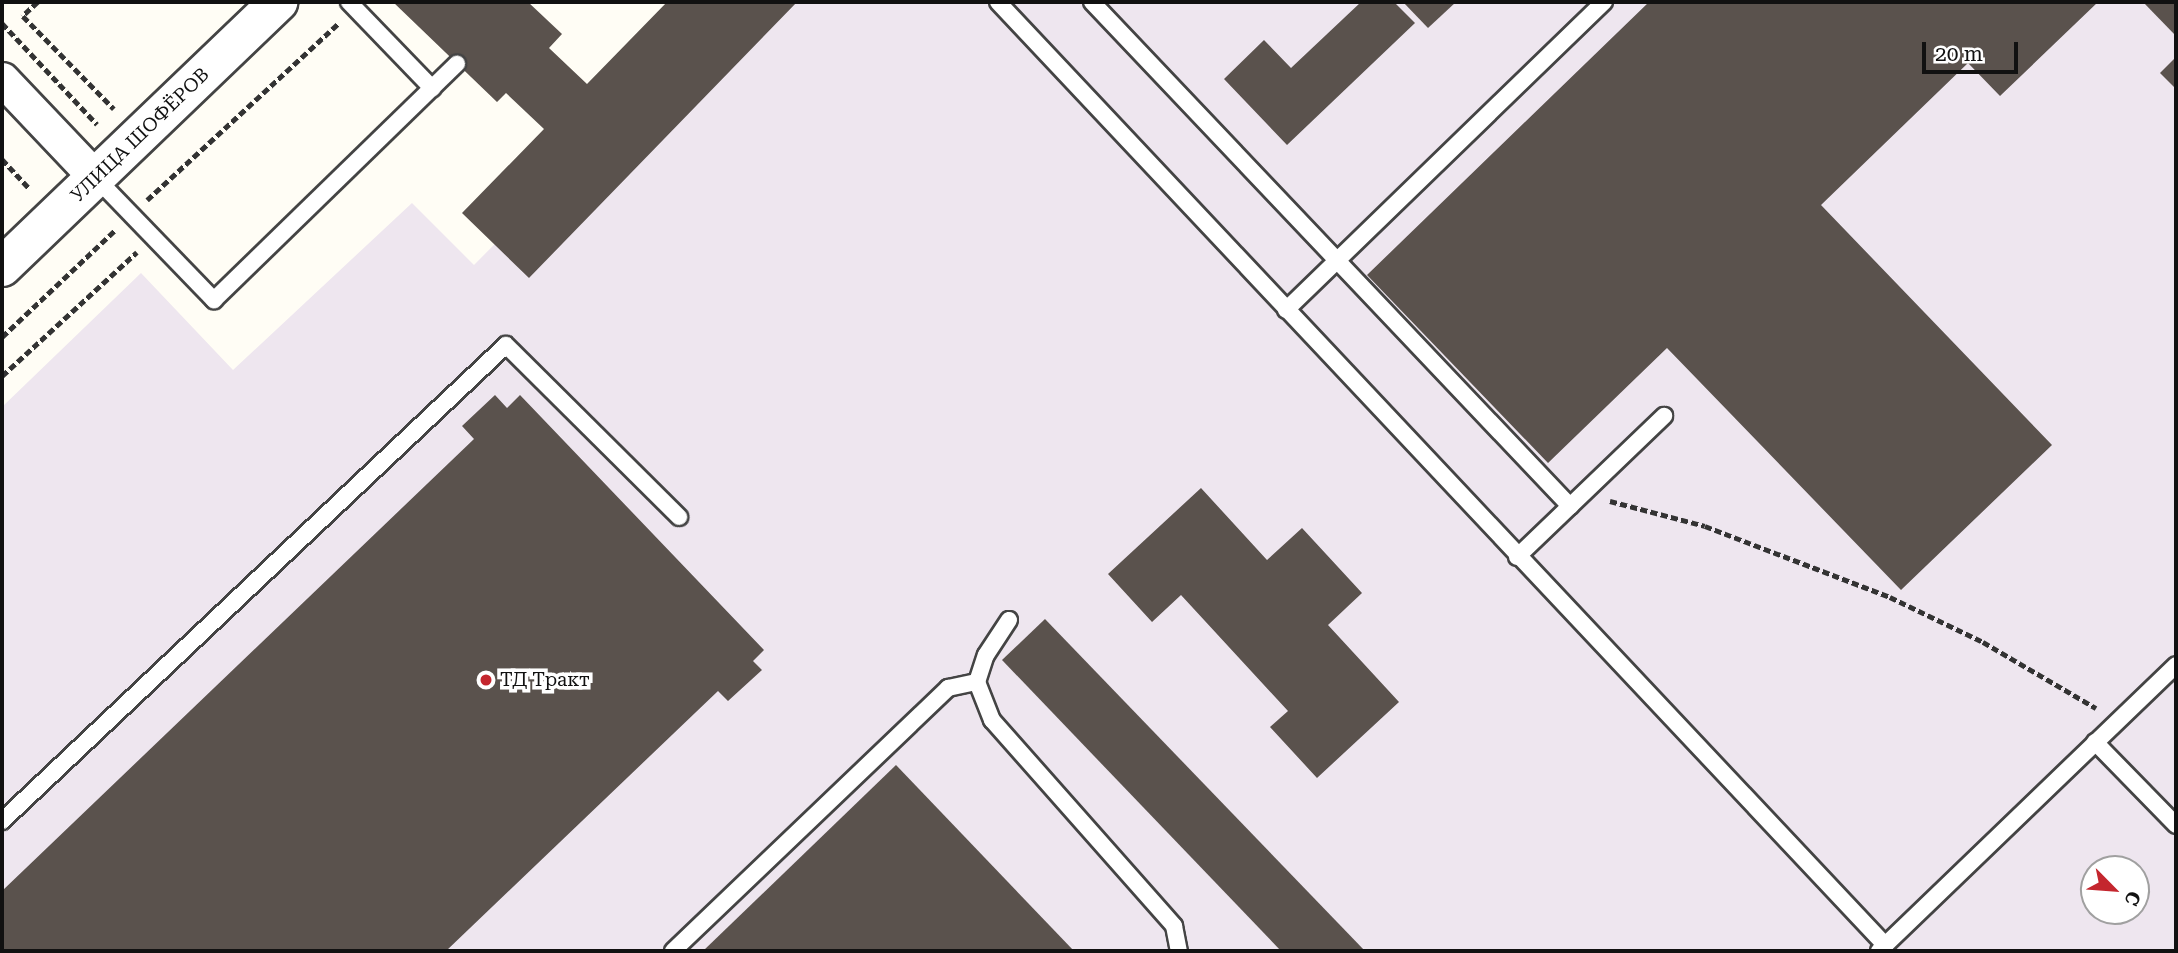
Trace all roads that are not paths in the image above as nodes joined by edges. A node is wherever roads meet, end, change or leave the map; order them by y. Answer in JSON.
{"nodes":[{"id":1,"x":278,"y":2,"type":"edge"},
{"id":2,"x":998,"y":2,"type":"edge"},
{"id":3,"x":1092,"y":2,"type":"edge"},
{"id":4,"x":1604,"y":2,"type":"edge"},
{"id":5,"x":352,"y":5,"type":"edge"},
{"id":6,"x":457,"y":64,"type":"dead end"},
{"id":7,"x":2,"y":79,"type":"edge"},
{"id":8,"x":432,"y":88,"type":"junction"},
{"id":9,"x":96,"y":178,"type":"junction"},
{"id":10,"x":1336,"y":262,"type":"junction"},
{"id":11,"x":2,"y":267,"type":"edge"},
{"id":12,"x":1286,"y":310,"type":"junction"},
{"id":13,"x":1664,"y":416,"type":"dead end"},
{"id":14,"x":1570,"y":506,"type":"junction"},
{"id":15,"x":678,"y":517,"type":"dead end"},
{"id":16,"x":1517,"y":557,"type":"junction"},
{"id":17,"x":1009,"y":620,"type":"dead end"},
{"id":18,"x":2176,"y":665,"type":"edge"},
{"id":19,"x":977,"y":682,"type":"junction"},
{"id":20,"x":2095,"y":742,"type":"junction"},
{"id":21,"x":2,"y":821,"type":"edge"},
{"id":22,"x":2176,"y":825,"type":"edge"},
{"id":23,"x":1882,"y":948,"type":"edge"},
{"id":24,"x":673,"y":951,"type":"edge"},
{"id":25,"x":1179,"y":951,"type":"edge"}],
"edges":[{"from":1,"to":9,"type":"street","name":"УЛИЦА ШОФЁРОВ"},
{"from":2,"to":12,"type":"lane"},
{"from":3,"to":10,"type":"lane"},
{"from":4,"to":10,"type":"lane"},
{"from":5,"to":8,"type":"lane"},
{"from":6,"to":8,"type":"lane"},
{"from":7,"to":9,"type":"street"},
{"from":8,"to":9,"type":"lane"},
{"from":9,"to":11,"type":"street","name":"УЛИЦА ШОФЁРОВ"},
{"from":10,"to":12,"type":"lane"},
{"from":10,"to":14,"type":"lane"},
{"from":12,"to":16,"type":"lane"},
{"from":13,"to":14,"type":"lane"},
{"from":14,"to":16,"type":"lane"},
{"from":15,"to":21,"type":"lane"},
{"from":16,"to":23,"type":"lane"},
{"from":17,"to":19,"type":"lane"},
{"from":18,"to":20,"type":"lane"},
{"from":19,"to":24,"type":"lane"},
{"from":19,"to":25,"type":"lane"},
{"from":20,"to":22,"type":"lane"},
{"from":20,"to":23,"type":"lane"}]}
